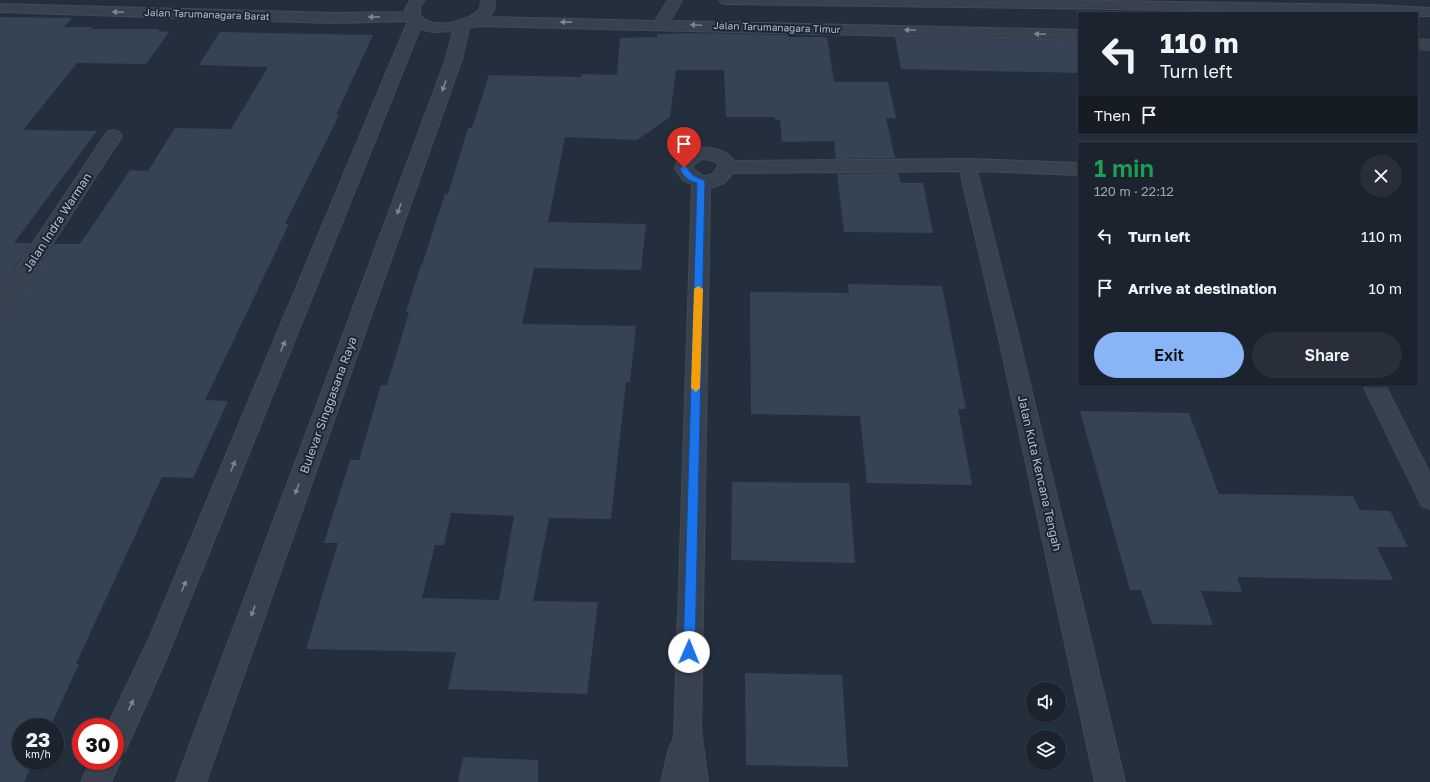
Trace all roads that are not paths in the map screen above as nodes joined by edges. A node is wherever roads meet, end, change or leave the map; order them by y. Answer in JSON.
{"nodes":[{"id":1,"x":488,"y":0,"type":"edge"},
{"id":2,"x":675,"y":0,"type":"edge"},
{"id":3,"x":726,"y":0,"type":"edge"},
{"id":4,"x":0,"y":8,"type":"edge"},
{"id":5,"x":1194,"y":10,"type":"edge"},
{"id":6,"x":416,"y":12,"type":"edge"},
{"id":7,"x":1430,"y":12,"type":"edge"},
{"id":8,"x":469,"y":23,"type":"junction"},
{"id":9,"x":661,"y":24,"type":"junction"},
{"id":10,"x":1078,"y":35,"type":"edge"},
{"id":11,"x":1418,"y":44,"type":"edge"},
{"id":12,"x":1430,"y":44,"type":"edge"},
{"id":13,"x":113,"y":136,"type":"dead end"},
{"id":14,"x":967,"y":166,"type":"junction"},
{"id":15,"x":728,"y":167,"type":"junction"},
{"id":16,"x":1078,"y":169,"type":"edge"},
{"id":17,"x":701,"y":182,"type":"junction"},
{"id":18,"x":0,"y":308,"type":"edge"},
{"id":19,"x":1374,"y":386,"type":"edge"},
{"id":20,"x":1430,"y":498,"type":"edge"},
{"id":21,"x":124,"y":722,"type":"edge"},
{"id":22,"x":687,"y":730,"type":"junction"},
{"id":23,"x":102,"y":770,"type":"edge"},
{"id":24,"x":96,"y":782,"type":"edge"},
{"id":25,"x":191,"y":782,"type":"edge"},
{"id":26,"x":676,"y":782,"type":"edge"},
{"id":27,"x":693,"y":782,"type":"edge"},
{"id":28,"x":1110,"y":782,"type":"edge"}],
"edges":[{"from":1,"to":8,"type":"street"},
{"from":2,"to":9,"type":"street"},
{"from":3,"to":5,"type":"street"},
{"from":6,"to":4,"type":"street","name":"Jalan Tarumanagara Barat","one_way":true},
{"from":5,"to":7,"type":"street"},
{"from":6,"to":8,"type":"street","name":"Jalan Tarumanagara Timur"},
{"from":21,"to":6,"type":"street","one_way":true},
{"from":9,"to":8,"type":"street","name":"Jalan Tarumanagara Timur","one_way":true},
{"from":8,"to":25,"type":"street","name":"Bulevar Singgasana Raya","one_way":true},
{"from":10,"to":9,"type":"street","name":"Jalan Tarumanagara Timur","one_way":true},
{"from":11,"to":12,"type":"street"},
{"from":13,"to":18,"type":"street","name":"Jalan Indra Warman"},
{"from":14,"to":15,"type":"street"},
{"from":14,"to":16,"type":"street"},
{"from":14,"to":28,"type":"street","name":"Jalan Kuta Kencana Tengah"},
{"from":15,"to":17,"type":"street"},
{"from":15,"to":17,"type":"street"},
{"from":17,"to":22,"type":"street"},
{"from":19,"to":20,"type":"street"},
{"from":22,"to":26,"type":"street"},
{"from":22,"to":27,"type":"street"},
{"from":23,"to":24,"type":"street"}]}
